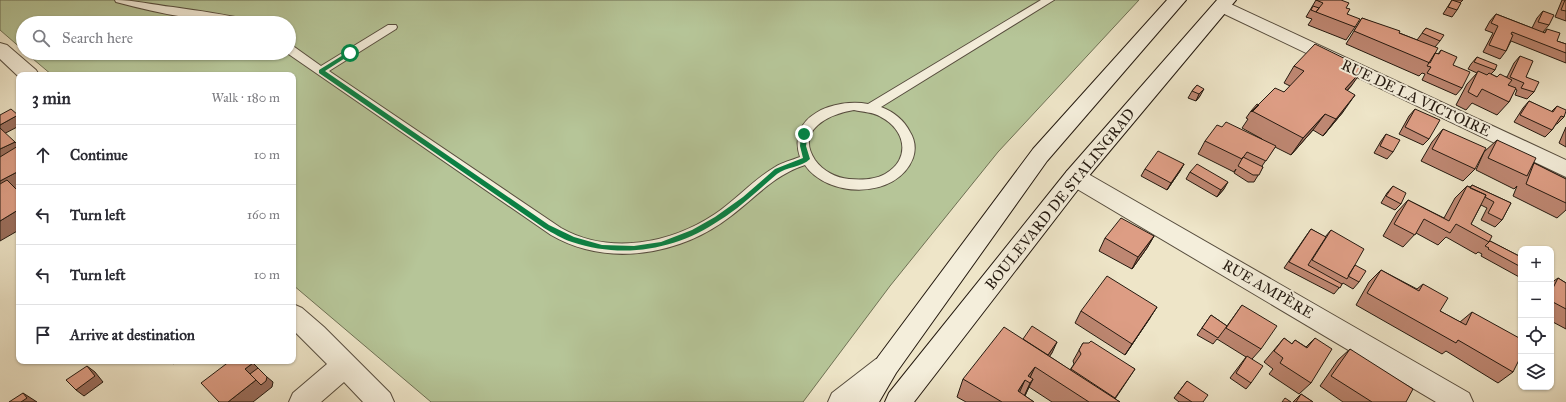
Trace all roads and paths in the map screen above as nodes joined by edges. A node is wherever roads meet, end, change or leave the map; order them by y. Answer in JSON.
{"nodes":[{"id":1,"x":120,"y":0,"type":"edge"},
{"id":2,"x":1049,"y":0,"type":"edge"},
{"id":3,"x":1177,"y":0,"type":"edge"},
{"id":4,"x":1224,"y":3,"type":"edge"},
{"id":5,"x":208,"y":16,"type":"edge"},
{"id":6,"x":392,"y":27,"type":"dead end"},
{"id":7,"x":0,"y":49,"type":"edge"},
{"id":8,"x":296,"y":54,"type":"edge"},
{"id":9,"x":321,"y":71,"type":"junction"},
{"id":10,"x":26,"y":72,"type":"edge"},
{"id":11,"x":871,"y":108,"type":"junction"},
{"id":12,"x":807,"y":159,"type":"junction"},
{"id":13,"x":1566,"y":169,"type":"edge"},
{"id":14,"x":1076,"y":177,"type":"junction"},
{"id":15,"x":296,"y":318,"type":"edge"},
{"id":16,"x":887,"y":365,"type":"junction"},
{"id":17,"x":345,"y":366,"type":"junction"},
{"id":18,"x":1456,"y":401,"type":"edge"},
{"id":19,"x":302,"y":402,"type":"edge"},
{"id":20,"x":381,"y":402,"type":"edge"},
{"id":21,"x":842,"y":402,"type":"edge"},
{"id":22,"x":865,"y":402,"type":"edge"},
{"id":23,"x":898,"y":402,"type":"edge"}],
"edges":[{"from":1,"to":5,"type":"lane"},
{"from":2,"to":11,"type":"lane"},
{"from":3,"to":16,"type":"main road"},
{"from":4,"to":13,"type":"main road","name":"RUE DE LA VICTOIRE"},
{"from":4,"to":14,"type":"main road","name":"BOULEVARD DE STALINGRAD"},
{"from":6,"to":9,"type":"lane"},
{"from":7,"to":10,"type":"main road"},
{"from":8,"to":9,"type":"lane"},
{"from":9,"to":12,"type":"lane"},
{"from":11,"to":12,"type":"lane"},
{"from":11,"to":12,"type":"lane"},
{"from":14,"to":18,"type":"main road","name":"RUE AMPÈRE"},
{"from":14,"to":23,"type":"main road","name":"BOULEVARD DE STALINGRAD"},
{"from":15,"to":17,"type":"main road"},
{"from":16,"to":21,"type":"main road"},
{"from":16,"to":22,"type":"main road"},
{"from":17,"to":19,"type":"main road"},
{"from":17,"to":20,"type":"main road"}]}
